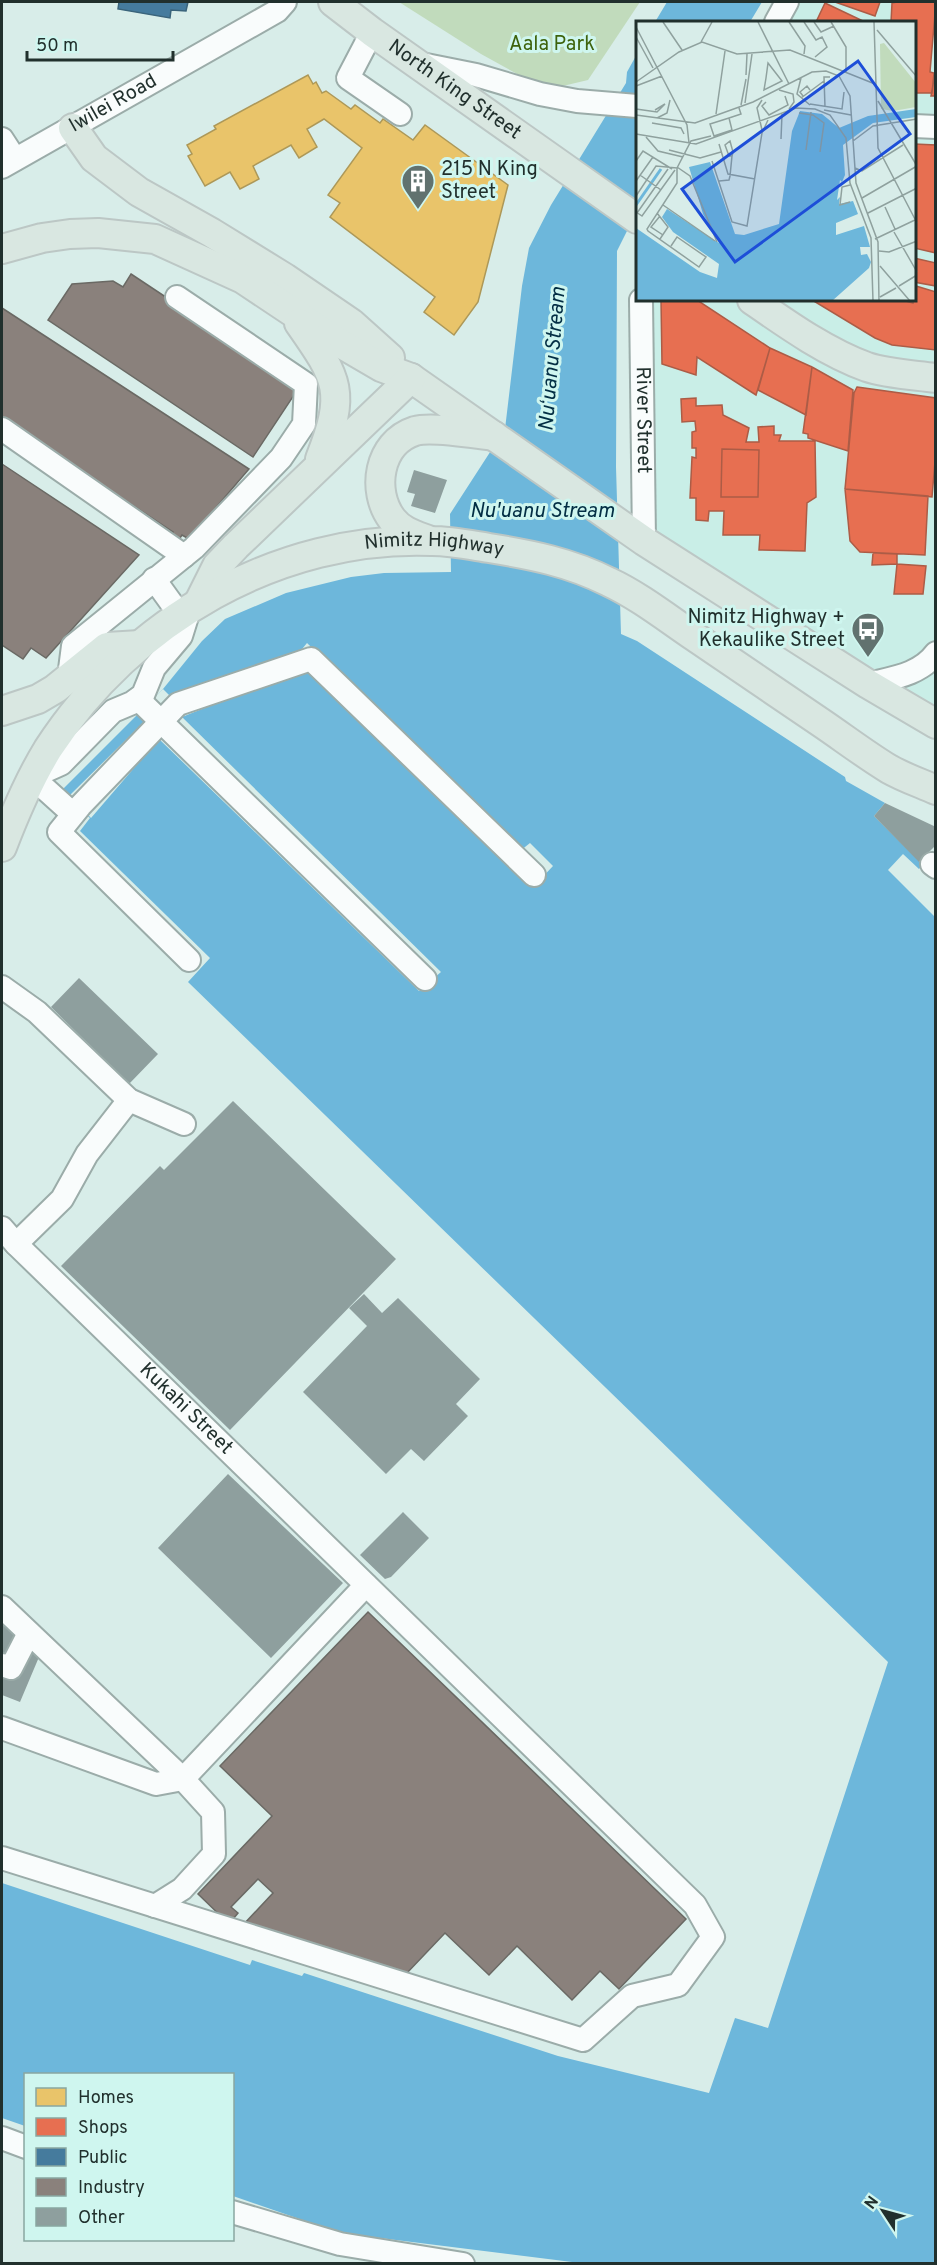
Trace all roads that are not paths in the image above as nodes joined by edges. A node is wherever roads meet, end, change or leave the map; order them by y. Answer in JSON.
{"nodes":[{"id":1,"x":285,"y":2,"type":"edge"},
{"id":2,"x":333,"y":2,"type":"edge"},
{"id":3,"x":787,"y":2,"type":"edge"},
{"id":4,"x":777,"y":21,"type":"edge"},
{"id":5,"x":372,"y":32,"type":"junction"},
{"id":6,"x":417,"y":63,"type":"junction"},
{"id":7,"x":636,"y":106,"type":"edge"},
{"id":8,"x":400,"y":114,"type":"dead end"},
{"id":9,"x":916,"y":126,"type":"edge"},
{"id":10,"x":936,"y":127,"type":"edge"},
{"id":11,"x":73,"y":128,"type":"junction"},
{"id":12,"x":2,"y":139,"type":"edge"},
{"id":13,"x":8,"y":163,"type":"edge"},
{"id":14,"x":635,"y":218,"type":"edge"},
{"id":15,"x":2,"y":249,"type":"edge"},
{"id":16,"x":177,"y":297,"type":"dead end"},
{"id":17,"x":641,"y":302,"type":"edge"},
{"id":18,"x":755,"y":302,"type":"edge"},
{"id":19,"x":289,"y":309,"type":"junction"},
{"id":20,"x":411,"y":378,"type":"junction"},
{"id":21,"x":936,"y":378,"type":"edge"},
{"id":22,"x":2,"y":429,"type":"edge"},
{"id":23,"x":496,"y":436,"type":"junction"},
{"id":24,"x":281,"y":459,"type":"junction"},
{"id":25,"x":310,"y":474,"type":"junction"},
{"id":26,"x":216,"y":525,"type":"junction"},
{"id":27,"x":638,"y":537,"type":"junction"},
{"id":28,"x":439,"y":541,"type":"junction"},
{"id":29,"x":236,"y":546,"type":"junction"},
{"id":30,"x":184,"y":556,"type":"junction"},
{"id":31,"x":154,"y":579,"type":"junction"},
{"id":32,"x":190,"y":608,"type":"junction"},
{"id":33,"x":140,"y":645,"type":"junction"},
{"id":34,"x":936,"y":653,"type":"edge"},
{"id":35,"x":69,"y":678,"type":"junction"},
{"id":36,"x":868,"y":684,"type":"junction"},
{"id":37,"x":138,"y":699,"type":"junction"},
{"id":38,"x":2,"y":711,"type":"edge"},
{"id":39,"x":160,"y":720,"type":"junction"},
{"id":40,"x":936,"y":724,"type":"edge"},
{"id":41,"x":32,"y":777,"type":"junction"},
{"id":42,"x":936,"y":790,"type":"edge"},
{"id":43,"x":73,"y":814,"type":"junction"},
{"id":44,"x":2,"y":847,"type":"edge"},
{"id":45,"x":534,"y":875,"type":"dead end"},
{"id":46,"x":189,"y":960,"type":"dead end"},
{"id":47,"x":425,"y":979,"type":"dead end"},
{"id":48,"x":2,"y":987,"type":"edge"},
{"id":49,"x":2,"y":1011,"type":"edge"},
{"id":50,"x":37,"y":1012,"type":"junction"},
{"id":51,"x":129,"y":1100,"type":"junction"},
{"id":52,"x":184,"y":1124,"type":"dead end"},
{"id":53,"x":6,"y":1235,"type":"edge"},
{"id":54,"x":366,"y":1585,"type":"junction"},
{"id":55,"x":2,"y":1607,"type":"edge"},
{"id":56,"x":29,"y":1633,"type":"junction"},
{"id":57,"x":2,"y":1665,"type":"edge"},
{"id":58,"x":2,"y":1728,"type":"edge"},
{"id":59,"x":183,"y":1779,"type":"junction"},
{"id":60,"x":2,"y":1858,"type":"edge"},
{"id":61,"x":155,"y":1906,"type":"junction"},
{"id":62,"x":2,"y":2138,"type":"edge"},
{"id":63,"x":24,"y":2146,"type":"edge"},
{"id":64,"x":234,"y":2213,"type":"edge"},
{"id":65,"x":463,"y":2264,"type":"edge"}],
"edges":[{"from":1,"to":11,"type":"street","name":"Iwilei Road"},
{"from":2,"to":5,"type":"main road","name":"North King Street"},
{"from":3,"to":4,"type":"street"},
{"from":5,"to":6,"type":"main road","name":"North King Street"},
{"from":5,"to":8,"type":"street"},
{"from":6,"to":7,"type":"street"},
{"from":6,"to":14,"type":"main road","name":"North King Street"},
{"from":9,"to":10,"type":"street"},
{"from":11,"to":13,"type":"street","name":"Iwilei Road"},
{"from":11,"to":20,"type":"main road"},
{"from":12,"to":13,"type":"street"},
{"from":15,"to":19,"type":"main road"},
{"from":16,"to":24,"type":"street"},
{"from":17,"to":27,"type":"street","name":"River Street"},
{"from":18,"to":21,"type":"main road"},
{"from":19,"to":20,"type":"main road"},
{"from":19,"to":25,"type":"main road"},
{"from":20,"to":23,"type":"main road"},
{"from":20,"to":25,"type":"main road"},
{"from":22,"to":30,"type":"street"},
{"from":23,"to":27,"type":"main road"},
{"from":23,"to":28,"type":"main road"},
{"from":24,"to":25,"type":"street"},
{"from":24,"to":26,"type":"street"},
{"from":25,"to":29,"type":"main road"},
{"from":26,"to":29,"type":"street"},
{"from":26,"to":30,"type":"street"},
{"from":27,"to":36,"type":"main road"},
{"from":28,"to":32,"type":"main road","name":"Nimitz Highway"},
{"from":28,"to":42,"type":"main road","name":"Nimitz Highway"},
{"from":29,"to":32,"type":"main road"},
{"from":30,"to":31,"type":"street"},
{"from":31,"to":32,"type":"street"},
{"from":31,"to":35,"type":"street"},
{"from":32,"to":33,"type":"main road","name":"Nimitz Highway"},
{"from":32,"to":37,"type":"street"},
{"from":33,"to":35,"type":"main road"},
{"from":33,"to":41,"type":"main road","name":"Nimitz Highway"},
{"from":34,"to":36,"type":"street"},
{"from":35,"to":38,"type":"main road"},
{"from":36,"to":40,"type":"main road"},
{"from":37,"to":39,"type":"street"},
{"from":37,"to":41,"type":"street"},
{"from":39,"to":43,"type":"street"},
{"from":39,"to":45,"type":"street"},
{"from":39,"to":47,"type":"street"},
{"from":41,"to":43,"type":"street"},
{"from":41,"to":44,"type":"main road","name":"Nimitz Highway"},
{"from":43,"to":46,"type":"street"},
{"from":48,"to":50,"type":"street"},
{"from":49,"to":50,"type":"street"},
{"from":50,"to":51,"type":"street"},
{"from":51,"to":52,"type":"street"},
{"from":51,"to":53,"type":"street"},
{"from":53,"to":54,"type":"street","name":"Kukahi Street"},
{"from":54,"to":59,"type":"street"},
{"from":54,"to":61,"type":"street","name":"Kukahi Street"},
{"from":55,"to":56,"type":"street"},
{"from":56,"to":57,"type":"street"},
{"from":56,"to":59,"type":"street"},
{"from":58,"to":59,"type":"street"},
{"from":59,"to":61,"type":"street"},
{"from":60,"to":61,"type":"street"},
{"from":62,"to":63,"type":"street"},
{"from":64,"to":65,"type":"street"}]}
